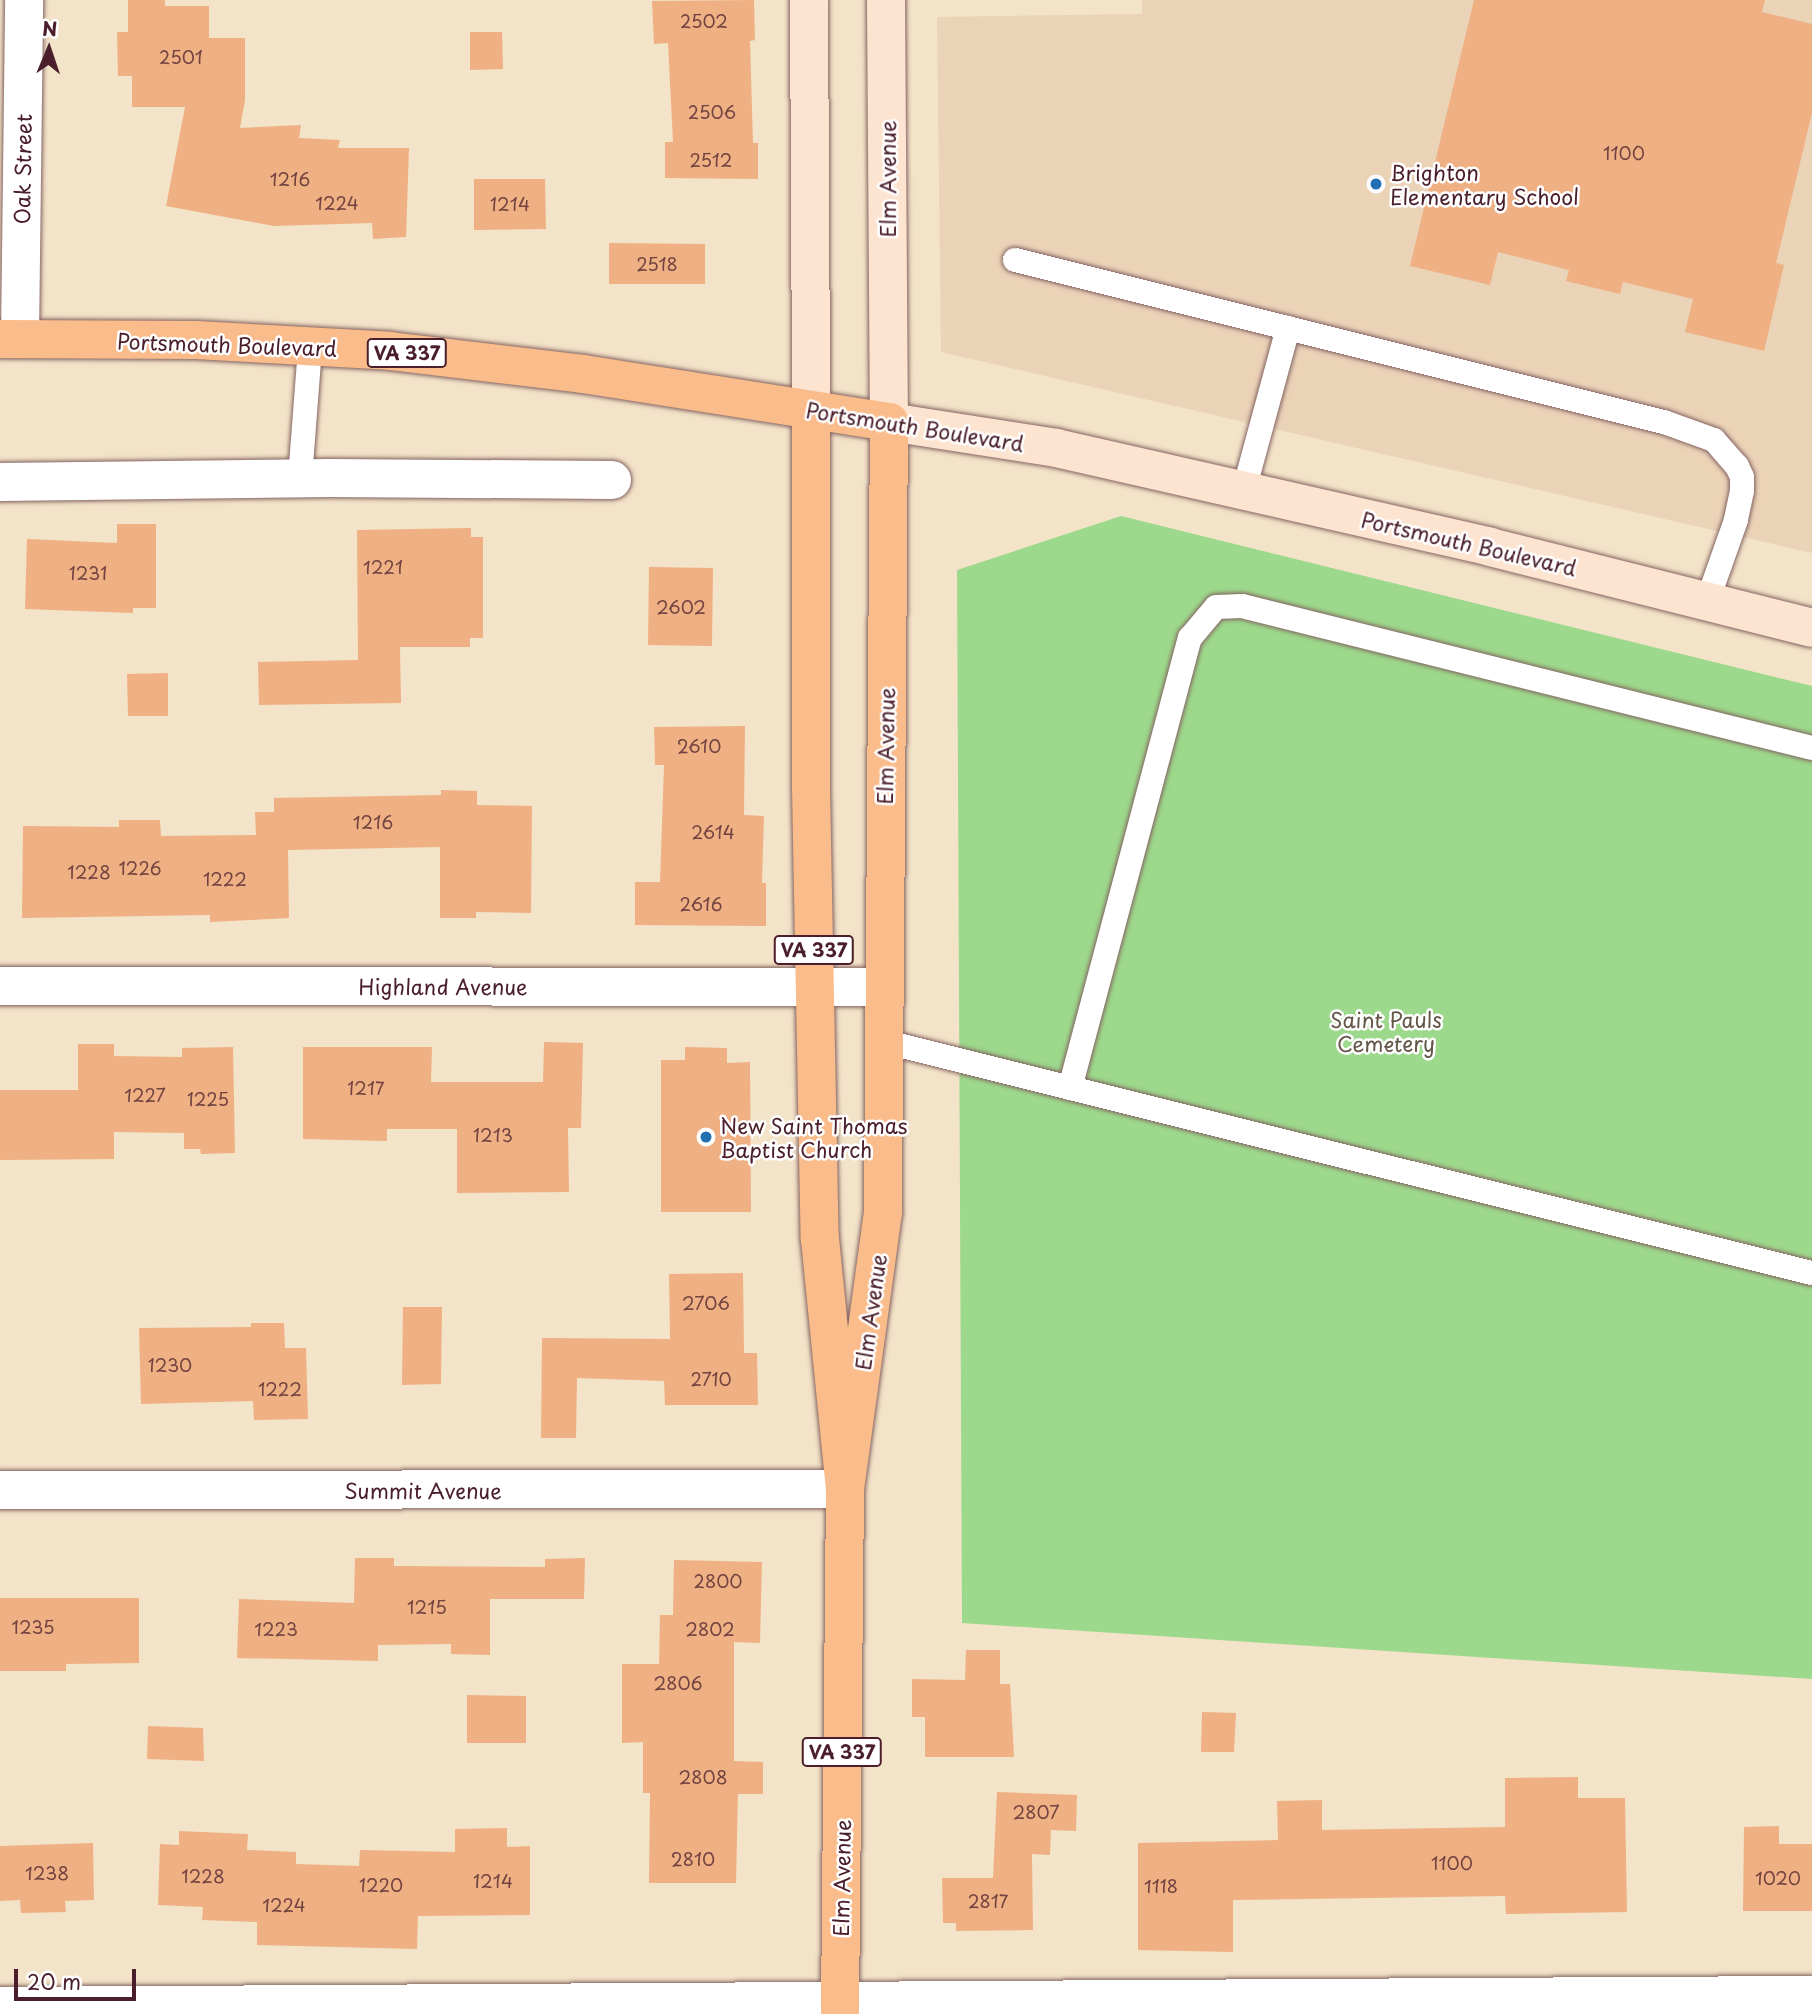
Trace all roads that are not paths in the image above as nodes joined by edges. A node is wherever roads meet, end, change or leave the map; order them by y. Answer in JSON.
{"nodes":[{"id":1,"x":23,"y":0,"type":"edge"},
{"id":2,"x":809,"y":0,"type":"edge"},
{"id":3,"x":886,"y":0,"type":"edge"},
{"id":4,"x":1015,"y":260,"type":"dead end"},
{"id":5,"x":1288,"y":328,"type":"junction"},
{"id":6,"x":10,"y":339,"type":"edge"},
{"id":7,"x":310,"y":347,"type":"junction"},
{"id":8,"x":811,"y":410,"type":"junction"},
{"id":9,"x":889,"y":422,"type":"junction"},
{"id":10,"x":300,"y":478,"type":"junction"},
{"id":11,"x":611,"y":480,"type":"dead end"},
{"id":12,"x":0,"y":482,"type":"edge"},
{"id":13,"x":1244,"y":490,"type":"junction"},
{"id":14,"x":1707,"y":601,"type":"junction"},
{"id":15,"x":1812,"y":628,"type":"edge"},
{"id":16,"x":1812,"y":748,"type":"edge"},
{"id":17,"x":0,"y":986,"type":"edge"},
{"id":18,"x":815,"y":987,"type":"junction"},
{"id":19,"x":885,"y":987,"type":"junction"},
{"id":20,"x":886,"y":1042,"type":"junction"},
{"id":21,"x":1070,"y":1088,"type":"junction"},
{"id":22,"x":1812,"y":1273,"type":"edge"},
{"id":23,"x":845,"y":1489,"type":"junction"},
{"id":24,"x":0,"y":1490,"type":"edge"},
{"id":25,"x":1812,"y":1995,"type":"edge"},
{"id":26,"x":1688,"y":2005,"type":"edge"},
{"id":27,"x":0,"y":2006,"type":"edge"},
{"id":28,"x":839,"y":2008,"type":"edge"}],
"edges":[{"from":1,"to":6,"type":"street","name":"Oak Street"},
{"from":2,"to":8,"type":"main road","name":"Elm Avenue"},
{"from":3,"to":9,"type":"main road","name":"Elm Avenue"},
{"from":4,"to":5,"type":"lane"},
{"from":5,"to":13,"type":"lane"},
{"from":5,"to":14,"type":"lane"},
{"from":6,"to":7,"type":"main road","name":"Portsmouth Boulevard","number":"VA 337"},
{"from":7,"to":8,"type":"main road","name":"Portsmouth Boulevard","number":"VA 337"},
{"from":7,"to":10,"type":"lane"},
{"from":8,"to":9,"type":"main road","name":"Portsmouth Boulevard","number":"VA 337"},
{"from":8,"to":18,"type":"main road","name":"Elm Avenue","number":"VA 337"},
{"from":9,"to":13,"type":"main road","name":"Portsmouth Boulevard"},
{"from":9,"to":19,"type":"main road","name":"Elm Avenue","number":"VA 337"},
{"from":10,"to":11,"type":"street"},
{"from":10,"to":12,"type":"street"},
{"from":13,"to":14,"type":"main road","name":"Portsmouth Boulevard"},
{"from":14,"to":15,"type":"main road","name":"Portsmouth Boulevard"},
{"from":16,"to":21,"type":"lane"},
{"from":17,"to":18,"type":"street","name":"Highland Avenue"},
{"from":18,"to":19,"type":"street","name":"Highland Avenue"},
{"from":18,"to":23,"type":"main road","name":"Elm Avenue","number":"VA 337"},
{"from":19,"to":20,"type":"main road","name":"Elm Avenue","number":"VA 337"},
{"from":20,"to":21,"type":"lane"},
{"from":20,"to":23,"type":"main road","name":"Elm Avenue","number":"VA 337"},
{"from":21,"to":22,"type":"lane"},
{"from":23,"to":24,"type":"street","name":"Summit Avenue"},
{"from":23,"to":28,"type":"main road","name":"Elm Avenue","number":"VA 337"},
{"from":25,"to":26,"type":"street"},
{"from":26,"to":28,"type":"street"},
{"from":27,"to":28,"type":"street"}]}
